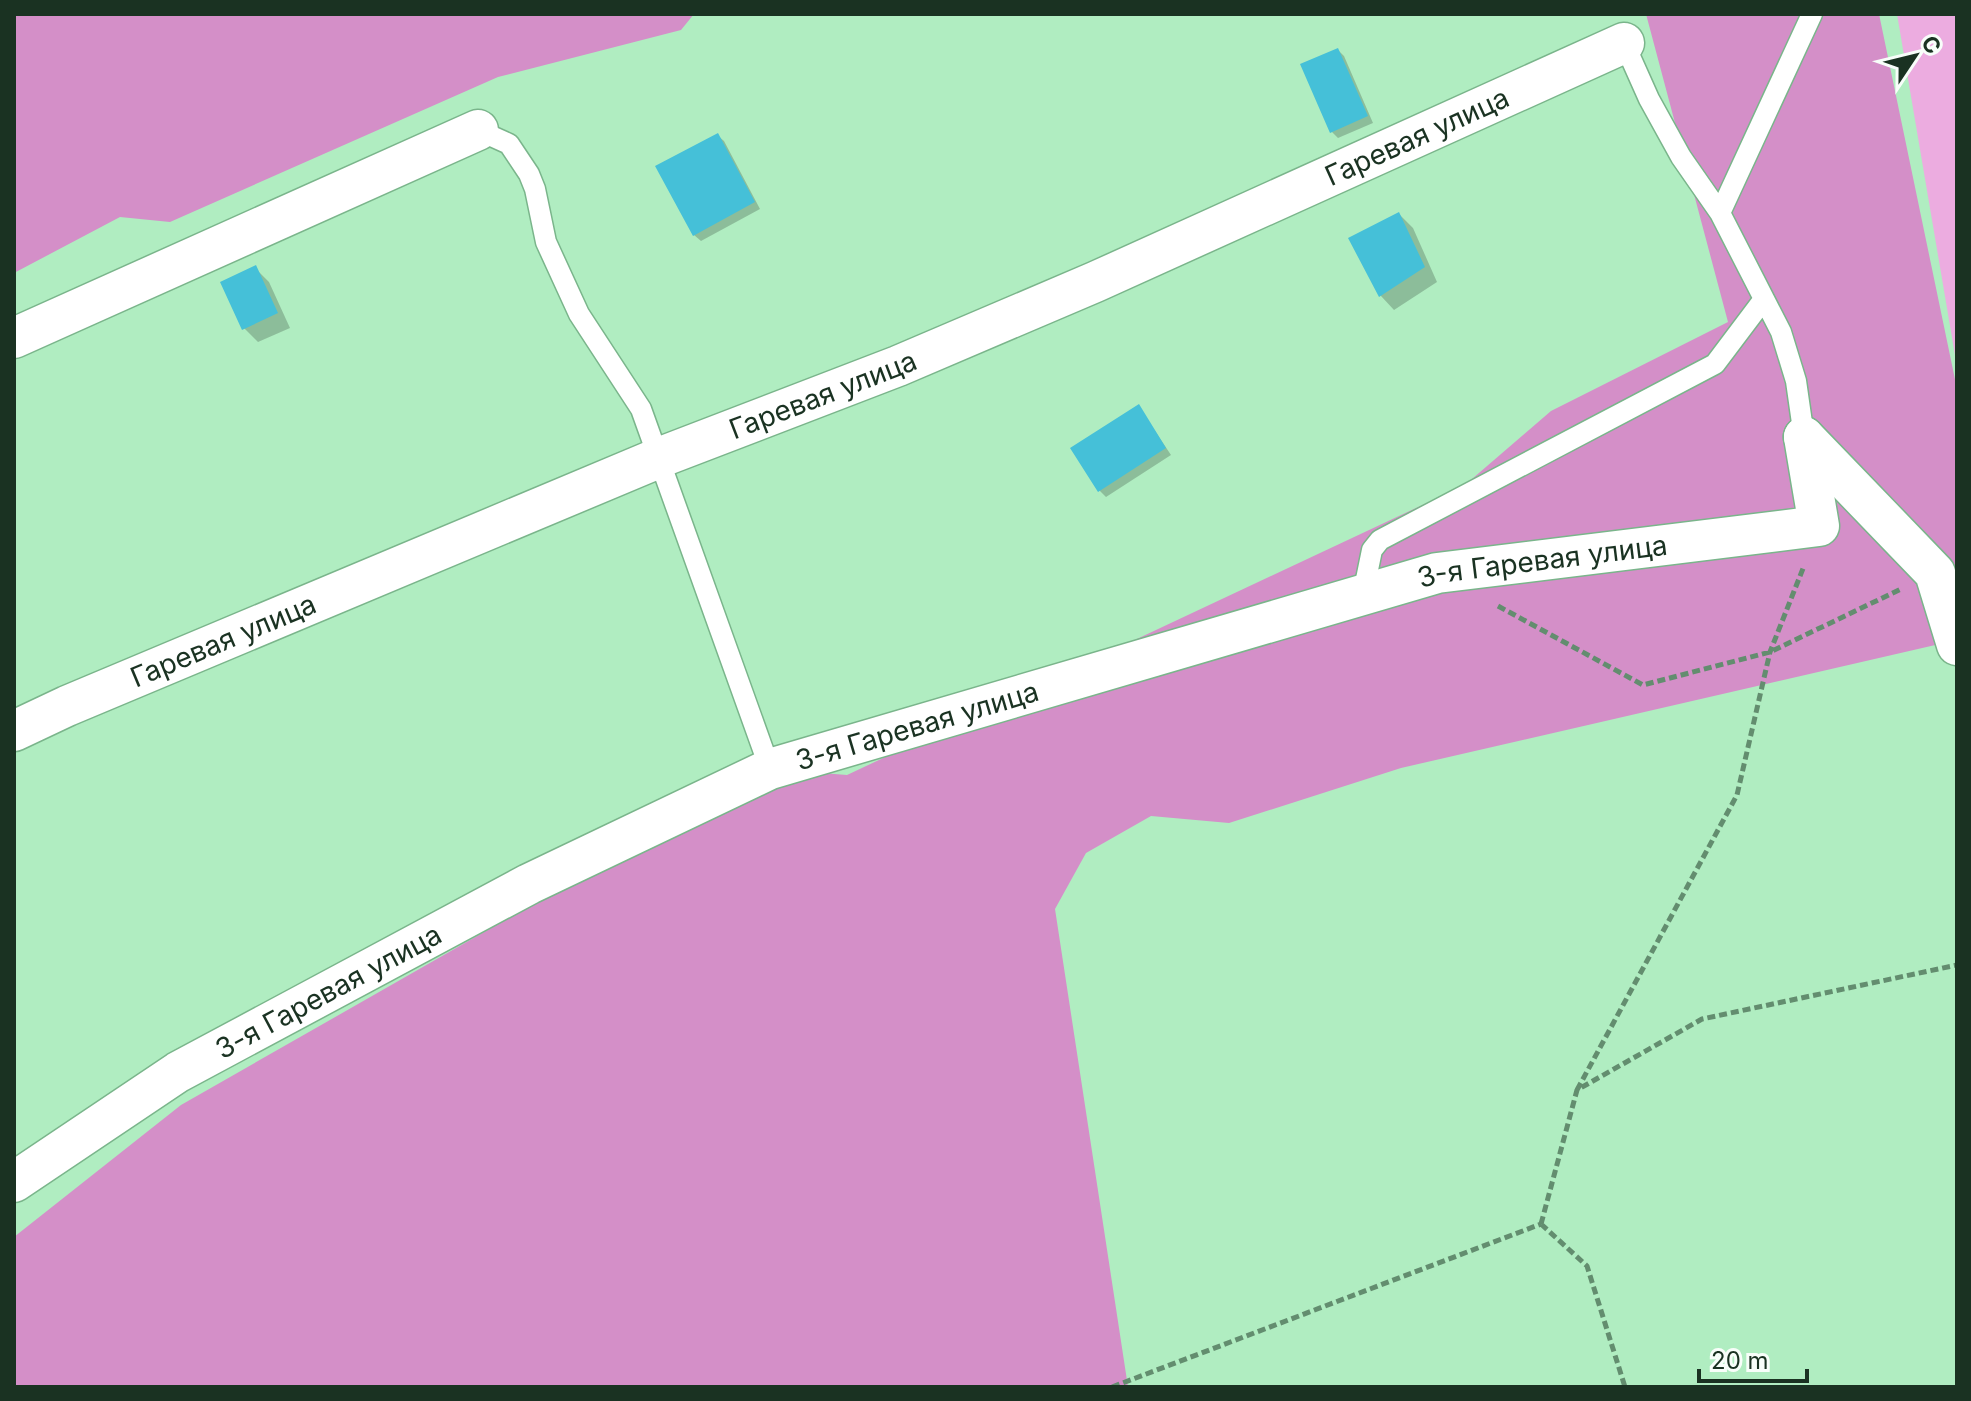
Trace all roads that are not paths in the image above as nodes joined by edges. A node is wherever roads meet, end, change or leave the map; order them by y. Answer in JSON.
{"nodes":[{"id":1,"x":1812,"y":14,"type":"edge"},
{"id":2,"x":1624,"y":43,"type":"joint"},
{"id":3,"x":478,"y":130,"type":"joint"},
{"id":4,"x":1720,"y":213,"type":"junction"},
{"id":5,"x":1764,"y":299,"type":"junction"},
{"id":6,"x":14,"y":338,"type":"edge"},
{"id":7,"x":1804,"y":437,"type":"junction"},
{"id":8,"x":661,"y":457,"type":"junction"},
{"id":9,"x":1363,"y":594,"type":"junction"},
{"id":10,"x":1957,"y":645,"type":"edge"},
{"id":11,"x":14,"y":731,"type":"edge"},
{"id":12,"x":770,"y":769,"type":"junction"},
{"id":13,"x":14,"y":1182,"type":"edge"}],
"edges":[{"from":1,"to":4,"type":"lane"},
{"from":2,"to":4,"type":"lane"},
{"from":2,"to":8,"type":"street","name":"Гаревая улица"},
{"from":3,"to":6,"type":"street"},
{"from":3,"to":8,"type":"lane"},
{"from":4,"to":5,"type":"lane"},
{"from":5,"to":7,"type":"lane"},
{"from":5,"to":9,"type":"lane"},
{"from":7,"to":9,"type":"street","name":"3-я Гаревая улица"},
{"from":7,"to":10,"type":"street"},
{"from":8,"to":11,"type":"street","name":"Гаревая улица"},
{"from":8,"to":12,"type":"lane"},
{"from":9,"to":12,"type":"street","name":"3-я Гаревая улица"},
{"from":12,"to":13,"type":"street","name":"3-я Гаревая улица"}]}
